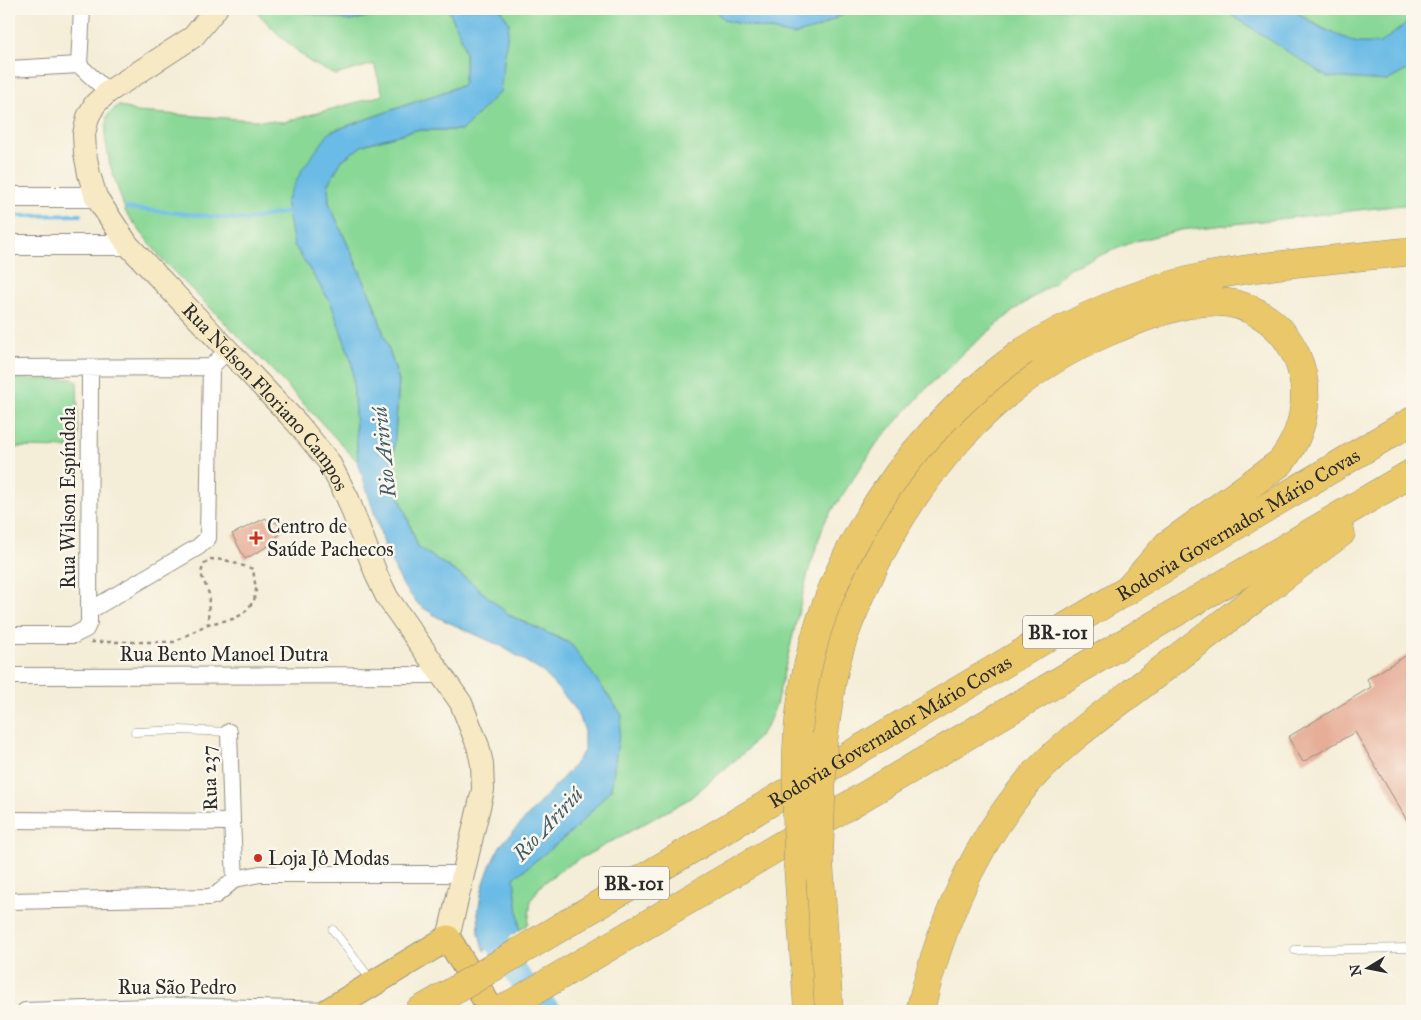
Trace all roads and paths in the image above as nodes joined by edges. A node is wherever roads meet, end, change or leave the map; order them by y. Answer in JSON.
{"nodes":[{"id":1,"x":82,"y":9,"type":"edge"},
{"id":2,"x":216,"y":9,"type":"edge"},
{"id":3,"x":79,"y":65,"type":"junction"},
{"id":4,"x":9,"y":69,"type":"edge"},
{"id":5,"x":108,"y":92,"type":"junction"},
{"id":6,"x":9,"y":197,"type":"edge"},
{"id":7,"x":96,"y":197,"type":"junction"},
{"id":8,"x":9,"y":245,"type":"edge"},
{"id":9,"x":128,"y":245,"type":"junction"},
{"id":10,"x":1412,"y":251,"type":"edge"},
{"id":11,"x":228,"y":350,"type":"junction"},
{"id":12,"x":211,"y":367,"type":"junction"},
{"id":13,"x":9,"y":368,"type":"edge"},
{"id":14,"x":90,"y":368,"type":"junction"},
{"id":15,"x":1412,"y":420,"type":"edge"},
{"id":16,"x":1402,"y":479,"type":"edge"},
{"id":17,"x":1127,"y":591,"type":"junction"},
{"id":18,"x":89,"y":611,"type":"junction"},
{"id":19,"x":208,"y":624,"type":"junction"},
{"id":20,"x":9,"y":635,"type":"edge"},
{"id":21,"x":174,"y":642,"type":"dead end"},
{"id":22,"x":439,"y":674,"type":"junction"},
{"id":23,"x":9,"y":676,"type":"edge"},
{"id":24,"x":135,"y":732,"type":"dead end"},
{"id":25,"x":229,"y":732,"type":"joint"},
{"id":26,"x":9,"y":820,"type":"edge"},
{"id":27,"x":232,"y":822,"type":"junction"},
{"id":28,"x":464,"y":874,"type":"junction"},
{"id":29,"x":235,"y":879,"type":"junction"},
{"id":30,"x":9,"y":901,"type":"edge"},
{"id":31,"x":333,"y":930,"type":"dead end"},
{"id":32,"x":448,"y":938,"type":"junction"},
{"id":33,"x":1412,"y":948,"type":"edge"},
{"id":34,"x":1295,"y":950,"type":"dead end"},
{"id":35,"x":374,"y":984,"type":"junction"},
{"id":36,"x":25,"y":1011,"type":"edge"},
{"id":37,"x":328,"y":1011,"type":"edge"},
{"id":38,"x":420,"y":1011,"type":"edge"},
{"id":39,"x":492,"y":1011,"type":"edge"},
{"id":40,"x":500,"y":1011,"type":"edge"},
{"id":41,"x":808,"y":1011,"type":"edge"},
{"id":42,"x":829,"y":1011,"type":"edge"},
{"id":43,"x":920,"y":1011,"type":"edge"}],
"edges":[{"from":1,"to":3,"type":"street"},
{"from":2,"to":5,"type":"main road","name":"Rua Nelson Floriano Campos"},
{"from":3,"to":4,"type":"street"},
{"from":3,"to":5,"type":"street"},
{"from":5,"to":7,"type":"main road","name":"Rua Nelson Floriano Campos"},
{"from":6,"to":7,"type":"street"},
{"from":7,"to":9,"type":"main road","name":"Rua Nelson Floriano Campos"},
{"from":8,"to":9,"type":"street"},
{"from":9,"to":11,"type":"main road","name":"Rua Nelson Floriano Campos"},
{"from":10,"to":41,"type":"highway","bridge":true},
{"from":11,"to":12,"type":"street"},
{"from":11,"to":22,"type":"main road","name":"Rua Nelson Floriano Campos"},
{"from":12,"to":14,"type":"street"},
{"from":12,"to":18,"type":"street"},
{"from":13,"to":14,"type":"street"},
{"from":14,"to":18,"type":"street","name":"Rua Wilson Espíndola"},
{"from":15,"to":17,"type":"highway","name":"Rodovia Governador Mário Covas","number":"BR-101"},
{"from":16,"to":40,"type":"highway","name":"Rodovia Governador Mário Covas","number":"BR-101"},
{"from":16,"to":43,"type":"highway","number":"BR-101"},
{"from":17,"to":38,"type":"highway","name":"Rodovia Governador Mário Covas","number":"BR-101","bridge":true},
{"from":17,"to":42,"type":"highway","number":"BR-101","bridge":true},
{"from":18,"to":20,"type":"street","name":"Rua Wilson Espíndola"},
{"from":19,"to":19,"type":"path"},
{"from":19,"to":21,"type":"path"},
{"from":22,"to":23,"type":"street","name":"Rua Bento Manoel Dutra"},
{"from":22,"to":28,"type":"main road","name":"Rua Nelson Floriano Campos"},
{"from":24,"to":25,"type":"lane"},
{"from":25,"to":27,"type":"street","name":"Rua 237"},
{"from":26,"to":27,"type":"street"},
{"from":27,"to":29,"type":"street","name":"Rua 237"},
{"from":28,"to":29,"type":"street"},
{"from":28,"to":32,"type":"main road","name":"Rua Nelson Floriano Campos"},
{"from":29,"to":30,"type":"street"},
{"from":31,"to":35,"type":"lane"},
{"from":32,"to":35,"type":"main road"},
{"from":32,"to":39,"type":"main road"},
{"from":33,"to":34,"type":"lane"},
{"from":35,"to":37,"type":"main road"},
{"from":36,"to":37,"type":"street","name":"Rua São Pedro"}]}
